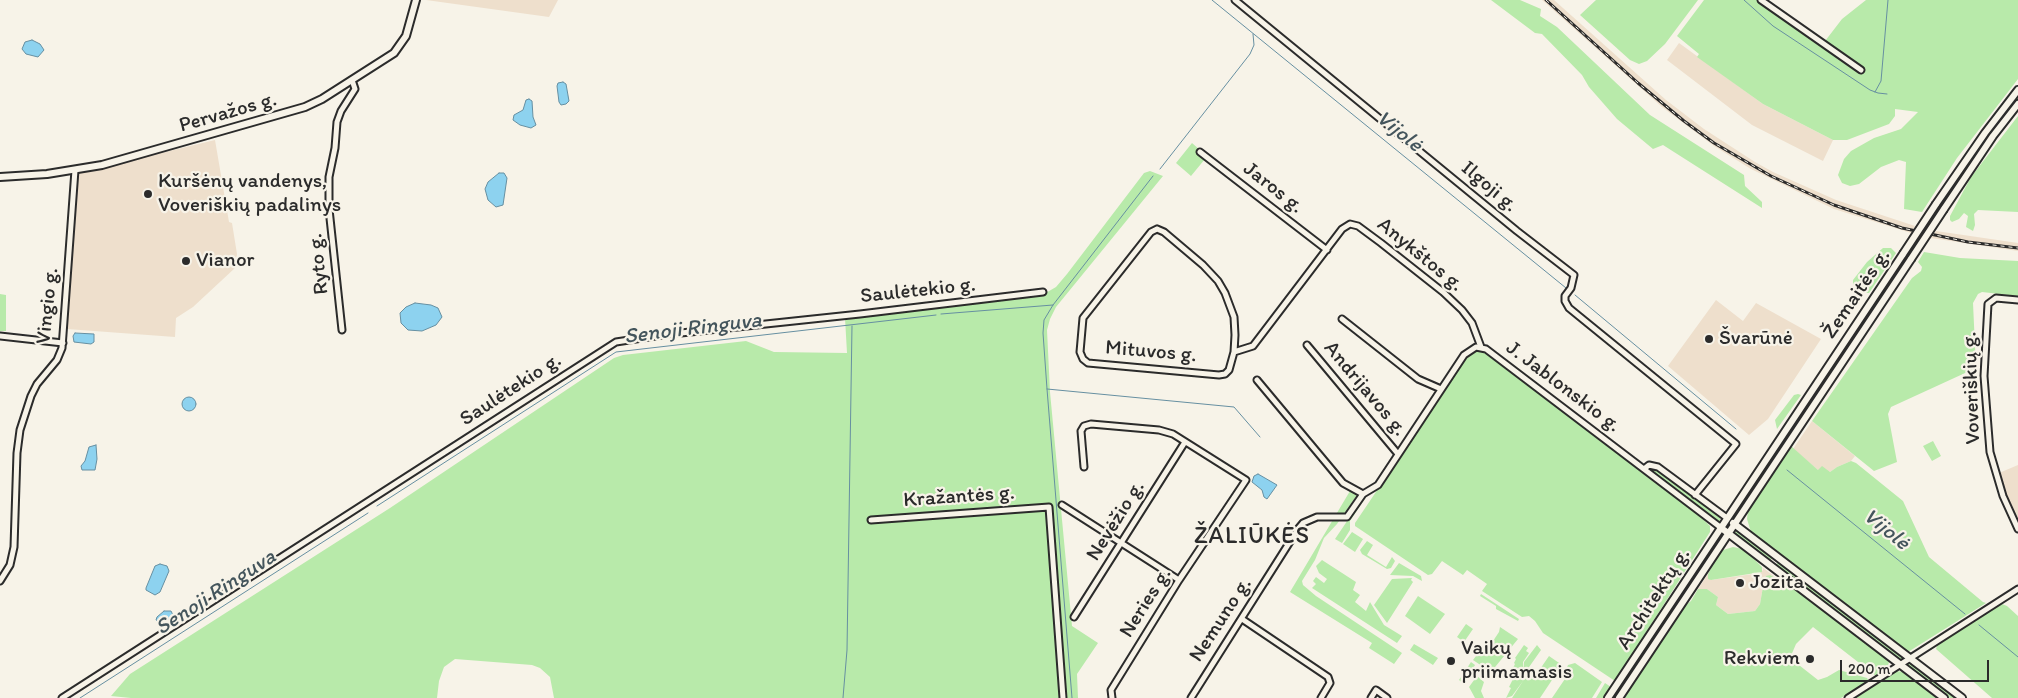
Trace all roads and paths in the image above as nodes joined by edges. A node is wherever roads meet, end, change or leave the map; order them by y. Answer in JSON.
{"nodes":[{"id":1,"x":416,"y":0,"type":"edge"},
{"id":2,"x":1235,"y":0,"type":"edge"},
{"id":3,"x":1762,"y":0,"type":"edge"},
{"id":4,"x":1861,"y":70,"type":"dead end"},
{"id":5,"x":352,"y":80,"type":"junction"},
{"id":6,"x":2018,"y":90,"type":"edge"},
{"id":7,"x":2018,"y":104,"type":"edge"},
{"id":8,"x":1200,"y":152,"type":"dead end"},
{"id":9,"x":75,"y":170,"type":"junction"},
{"id":10,"x":0,"y":177,"type":"edge"},
{"id":11,"x":1327,"y":250,"type":"junction"},
{"id":12,"x":1043,"y":292,"type":"dead end"},
{"id":13,"x":2018,"y":300,"type":"edge"},
{"id":14,"x":1342,"y":318,"type":"dead end"},
{"id":15,"x":342,"y":330,"type":"dead end"},
{"id":16,"x":0,"y":336,"type":"edge"},
{"id":17,"x":63,"y":343,"type":"junction"},
{"id":18,"x":1307,"y":345,"type":"dead end"},
{"id":19,"x":1481,"y":347,"type":"junction"},
{"id":20,"x":1234,"y":352,"type":"junction"},
{"id":21,"x":1257,"y":380,"type":"dead end"},
{"id":22,"x":1441,"y":389,"type":"junction"},
{"id":23,"x":1185,"y":442,"type":"junction"},
{"id":24,"x":1398,"y":454,"type":"junction"},
{"id":25,"x":1084,"y":467,"type":"dead end"},
{"id":26,"x":1644,"y":468,"type":"junction"},
{"id":27,"x":1362,"y":494,"type":"junction"},
{"id":28,"x":1695,"y":495,"type":"junction"},
{"id":29,"x":1062,"y":505,"type":"dead end"},
{"id":30,"x":1727,"y":518,"type":"junction"},
{"id":31,"x":871,"y":520,"type":"dead end"},
{"id":32,"x":1735,"y":525,"type":"junction"},
{"id":33,"x":1720,"y":528,"type":"junction"},
{"id":34,"x":2018,"y":529,"type":"edge"},
{"id":35,"x":1728,"y":534,"type":"junction"},
{"id":36,"x":1121,"y":542,"type":"junction"},
{"id":37,"x":1690,"y":576,"type":"junction"},
{"id":38,"x":1179,"y":580,"type":"junction"},
{"id":39,"x":1697,"y":580,"type":"junction"},
{"id":40,"x":0,"y":581,"type":"edge"},
{"id":41,"x":2018,"y":589,"type":"edge"},
{"id":42,"x":1074,"y":617,"type":"dead end"},
{"id":43,"x":1242,"y":619,"type":"junction"},
{"id":44,"x":1638,"y":654,"type":"junction"},
{"id":45,"x":1645,"y":658,"type":"junction"},
{"id":46,"x":1910,"y":658,"type":"junction"},
{"id":47,"x":1900,"y":665,"type":"junction"},
{"id":48,"x":62,"y":698,"type":"edge"},
{"id":49,"x":1063,"y":698,"type":"edge"},
{"id":50,"x":1112,"y":698,"type":"edge"},
{"id":51,"x":1191,"y":698,"type":"edge"},
{"id":52,"x":1321,"y":698,"type":"edge"},
{"id":53,"x":1371,"y":698,"type":"edge"},
{"id":54,"x":1387,"y":698,"type":"edge"},
{"id":55,"x":1608,"y":698,"type":"edge"},
{"id":56,"x":1619,"y":698,"type":"edge"},
{"id":57,"x":1848,"y":698,"type":"edge"},
{"id":58,"x":1944,"y":698,"type":"edge"},
{"id":59,"x":1962,"y":698,"type":"edge"}],
"edges":[{"from":1,"to":5,"type":"main road","name":"Pervažos g."},
{"from":2,"to":28,"type":"street","name":"Ilgoji g."},
{"from":3,"to":4,"type":"street"},
{"from":5,"to":9,"type":"main road","name":"Pervažos g."},
{"from":5,"to":15,"type":"street","name":"Ryto g."},
{"from":6,"to":30,"type":"main road","name":"Žemaitės g.","bridge":true},
{"from":7,"to":32,"type":"main road","name":"Žemaitės g.","bridge":true},
{"from":8,"to":11,"type":"street","name":"Jaros g."},
{"from":9,"to":10,"type":"main road","name":"Pervažos g."},
{"from":9,"to":17,"type":"street","name":"Vingio g."},
{"from":11,"to":19,"type":"street","name":"Anykštos g."},
{"from":11,"to":20,"type":"street"},
{"from":12,"to":48,"type":"street","name":"Saulėtekio g."},
{"from":13,"to":34,"type":"street","name":"Voveriškių g."},
{"from":14,"to":22,"type":"street","name":"Andrijavos g."},
{"from":16,"to":17,"type":"street"},
{"from":17,"to":40,"type":"street","name":"Vingio g."},
{"from":18,"to":24,"type":"street","name":"Andrijavos g."},
{"from":19,"to":22,"type":"street","name":"J. Jablonskio g."},
{"from":19,"to":26,"type":"street","name":"J. Jablonskio g."},
{"from":20,"to":20,"type":"street","name":"Mituvos g."},
{"from":21,"to":27,"type":"street"},
{"from":22,"to":24,"type":"street","name":"J. Jablonskio g."},
{"from":23,"to":25,"type":"street"},
{"from":23,"to":36,"type":"street","name":"Nevėžio g."},
{"from":23,"to":38,"type":"street","name":"Neries g."},
{"from":24,"to":27,"type":"street","name":"J. Jablonskio g."},
{"from":26,"to":28,"type":"street","name":"J. Jablonskio g."},
{"from":26,"to":33,"type":"street","name":"J. Jablonskio g."},
{"from":27,"to":43,"type":"street","name":"Nemuno g."},
{"from":28,"to":30,"type":"street","name":"J. Jablonskio g."},
{"from":29,"to":36,"type":"street"},
{"from":30,"to":32,"type":"main road"},
{"from":30,"to":33,"type":"main road","name":"Architektų g."},
{"from":31,"to":49,"type":"street","name":"Kražantės g."},
{"from":32,"to":35,"type":"main road","name":"Architektų g."},
{"from":32,"to":46,"type":"main road"},
{"from":33,"to":35,"type":"main road"},
{"from":33,"to":37,"type":"main road","name":"Architektų g."},
{"from":35,"to":39,"type":"main road","name":"Architektų g."},
{"from":35,"to":47,"type":"main road"},
{"from":36,"to":38,"type":"street"},
{"from":36,"to":42,"type":"street","name":"Nevėžio g."},
{"from":37,"to":39,"type":"main road"},
{"from":37,"to":44,"type":"main road","name":"Architektų g."},
{"from":38,"to":50,"type":"street","name":"Neries g."},
{"from":39,"to":45,"type":"main road","name":"Architektų g."},
{"from":41,"to":46,"type":"street"},
{"from":43,"to":51,"type":"street","name":"Nemuno g."},
{"from":43,"to":52,"type":"street"},
{"from":44,"to":45,"type":"main road"},
{"from":44,"to":55,"type":"main road","name":"Architektų g."},
{"from":45,"to":56,"type":"main road","name":"Architektų g."},
{"from":46,"to":47,"type":"street"},
{"from":46,"to":59,"type":"main road"},
{"from":47,"to":57,"type":"street"},
{"from":47,"to":58,"type":"main road"},
{"from":53,"to":54,"type":"street"}]}
